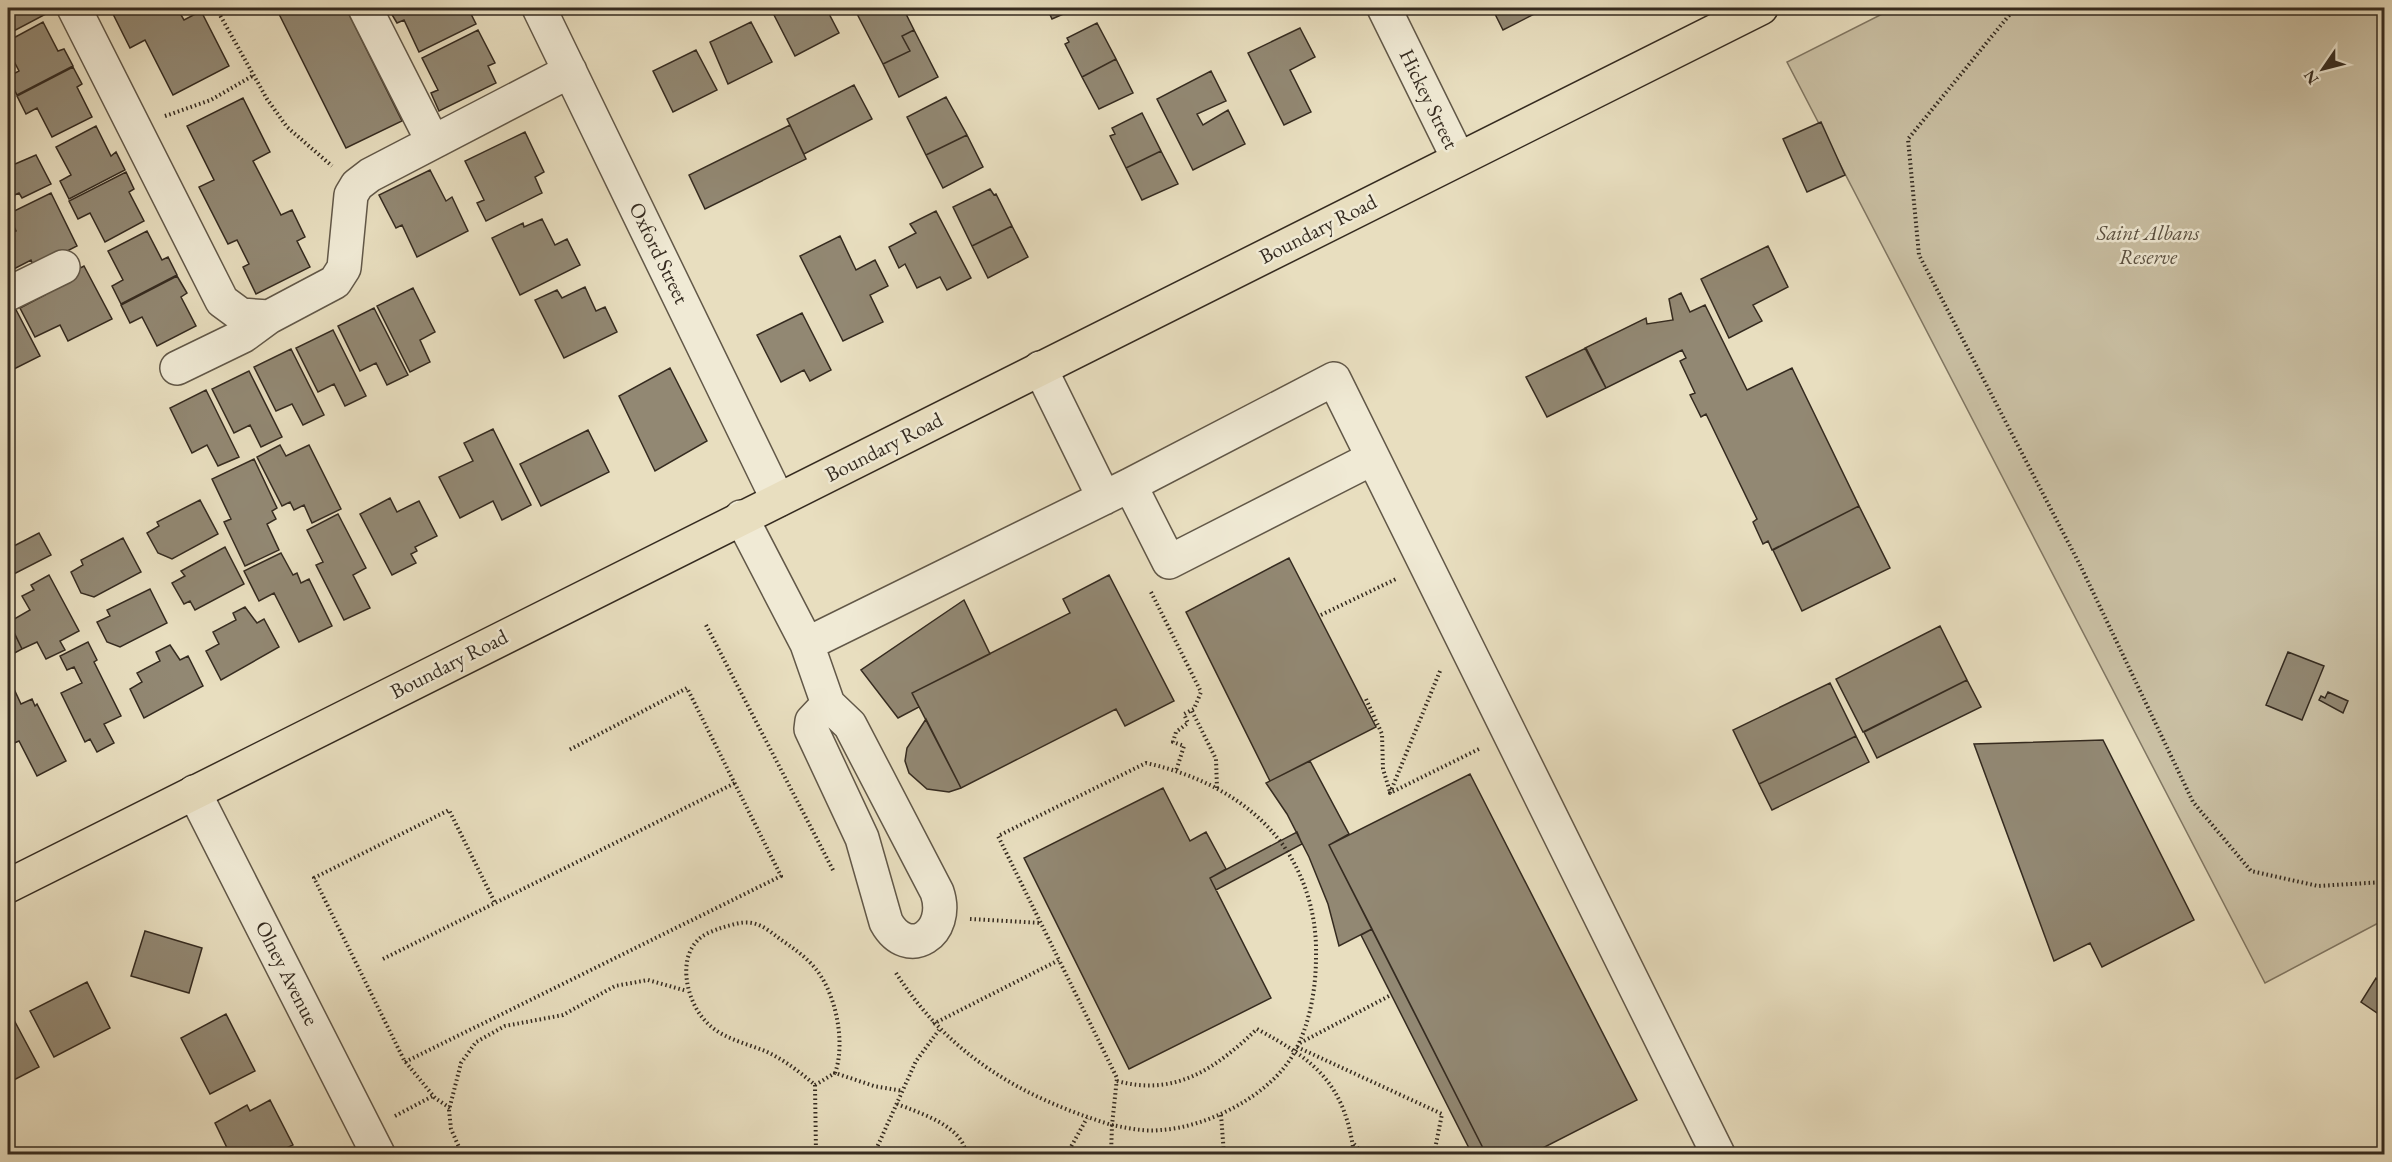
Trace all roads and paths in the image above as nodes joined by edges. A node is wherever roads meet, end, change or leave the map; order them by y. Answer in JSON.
{"nodes":[{"id":1,"x":74,"y":8,"type":"edge"},
{"id":2,"x":216,"y":8,"type":"edge"},
{"id":3,"x":365,"y":8,"type":"edge"},
{"id":4,"x":539,"y":8,"type":"edge"},
{"id":5,"x":1384,"y":8,"type":"edge"},
{"id":6,"x":1761,"y":8,"type":"edge"},
{"id":7,"x":2015,"y":8,"type":"edge"},
{"id":8,"x":570,"y":71,"type":"junction"},
{"id":9,"x":254,"y":75,"type":"junction"},
{"id":10,"x":161,"y":118,"type":"dead end"},
{"id":11,"x":433,"y":142,"type":"junction"},
{"id":12,"x":1458,"y":158,"type":"junction"},
{"id":13,"x":357,"y":185,"type":"junction"},
{"id":14,"x":63,"y":267,"type":"dead end"},
{"id":15,"x":8,"y":294,"type":"edge"},
{"id":16,"x":269,"y":317,"type":"junction"},
{"id":17,"x":177,"y":368,"type":"dead end"},
{"id":18,"x":1040,"y":368,"type":"junction"},
{"id":19,"x":1373,"y":458,"type":"junction"},
{"id":20,"x":1117,"y":491,"type":"junction"},
{"id":21,"x":778,"y":500,"type":"junction"},
{"id":22,"x":741,"y":517,"type":"junction"},
{"id":23,"x":1425,"y":564,"type":"junction"},
{"id":24,"x":1148,"y":584,"type":"dead end"},
{"id":25,"x":1321,"y":615,"type":"dead end"},
{"id":26,"x":807,"y":644,"type":"junction"},
{"id":27,"x":1441,"y":668,"type":"dead end"},
{"id":28,"x":1366,"y":699,"type":"dead end"},
{"id":29,"x":828,"y":704,"type":"junction"},
{"id":30,"x":1192,"y":711,"type":"junction"},
{"id":31,"x":1510,"y":734,"type":"junction"},
{"id":32,"x":569,"y":750,"type":"dead end"},
{"id":33,"x":1176,"y":771,"type":"junction"},
{"id":34,"x":735,"y":783,"type":"junction"},
{"id":35,"x":1217,"y":788,"type":"junction"},
{"id":36,"x":194,"y":792,"type":"junction"},
{"id":37,"x":1390,"y":793,"type":"junction"},
{"id":38,"x":2385,"y":882,"type":"edge"},
{"id":39,"x":8,"y":886,"type":"edge"},
{"id":40,"x":495,"y":903,"type":"junction"},
{"id":41,"x":940,"y":916,"type":"junction"},
{"id":42,"x":1041,"y":923,"type":"junction"},
{"id":43,"x":383,"y":959,"type":"dead end"},
{"id":44,"x":1059,"y":960,"type":"junction"},
{"id":45,"x":688,"y":991,"type":"junction"},
{"id":46,"x":1389,"y":996,"type":"dead end"},
{"id":47,"x":933,"y":1024,"type":"dead end"},
{"id":48,"x":939,"y":1030,"type":"dead end"},
{"id":49,"x":1297,"y":1047,"type":"junction"},
{"id":50,"x":405,"y":1062,"type":"junction"},
{"id":51,"x":835,"y":1073,"type":"junction"},
{"id":52,"x":1117,"y":1081,"type":"junction"},
{"id":53,"x":815,"y":1085,"type":"junction"},
{"id":54,"x":903,"y":1090,"type":"junction"},
{"id":55,"x":433,"y":1096,"type":"junction"},
{"id":56,"x":897,"y":1104,"type":"junction"},
{"id":57,"x":450,"y":1108,"type":"junction"},
{"id":58,"x":1221,"y":1114,"type":"junction"},
{"id":59,"x":394,"y":1116,"type":"dead end"},
{"id":60,"x":1087,"y":1118,"type":"dead end"},
{"id":61,"x":1353,"y":1142,"type":"junction"},
{"id":62,"x":967,"y":1153,"type":"edge"},
{"id":63,"x":378,"y":1155,"type":"edge"},
{"id":64,"x":462,"y":1155,"type":"edge"},
{"id":65,"x":816,"y":1155,"type":"edge"},
{"id":66,"x":874,"y":1155,"type":"edge"},
{"id":67,"x":989,"y":1155,"type":"edge"},
{"id":68,"x":1067,"y":1155,"type":"edge"},
{"id":69,"x":1224,"y":1155,"type":"edge"},
{"id":70,"x":1354,"y":1155,"type":"edge"},
{"id":71,"x":1363,"y":1155,"type":"edge"},
{"id":72,"x":1434,"y":1155,"type":"edge"},
{"id":73,"x":1718,"y":1155,"type":"edge"}],
"edges":[{"from":1,"to":16,"type":"street"},
{"from":2,"to":9,"type":"path"},
{"from":3,"to":11,"type":"street"},
{"from":4,"to":8,"type":"street","name":"Oxford Street"},
{"from":5,"to":12,"type":"street","name":"Hickey Street"},
{"from":6,"to":12,"type":"main road","name":"Boundary Road"},
{"from":7,"to":38,"type":"path"},
{"from":8,"to":11,"type":"street"},
{"from":8,"to":21,"type":"street","name":"Oxford Street"},
{"from":9,"to":10,"type":"path"},
{"from":9,"to":13,"type":"path"},
{"from":11,"to":13,"type":"street"},
{"from":12,"to":18,"type":"main road","name":"Boundary Road"},
{"from":13,"to":16,"type":"street"},
{"from":14,"to":15,"type":"street"},
{"from":16,"to":17,"type":"street"},
{"from":18,"to":20,"type":"street"},
{"from":18,"to":21,"type":"main road","name":"Boundary Road"},
{"from":19,"to":20,"type":"street"},
{"from":19,"to":20,"type":"street"},
{"from":19,"to":23,"type":"street"},
{"from":20,"to":26,"type":"street"},
{"from":21,"to":22,"type":"main road","name":"Boundary Road"},
{"from":22,"to":26,"type":"street"},
{"from":22,"to":36,"type":"main road","name":"Boundary Road"},
{"from":23,"to":25,"type":"path"},
{"from":23,"to":31,"type":"street"},
{"from":24,"to":30,"type":"path"},
{"from":26,"to":29,"type":"street"},
{"from":27,"to":37,"type":"path"},
{"from":28,"to":37,"type":"path"},
{"from":29,"to":41,"type":"street"},
{"from":29,"to":41,"type":"street"},
{"from":30,"to":33,"type":"path"},
{"from":30,"to":35,"type":"path"},
{"from":31,"to":37,"type":"path"},
{"from":31,"to":73,"type":"street"},
{"from":32,"to":34,"type":"path"},
{"from":33,"to":35,"type":"path"},
{"from":33,"to":42,"type":"path"},
{"from":34,"to":40,"type":"path"},
{"from":34,"to":50,"type":"path"},
{"from":35,"to":49,"type":"path"},
{"from":36,"to":39,"type":"main road","name":"Boundary Road"},
{"from":36,"to":63,"type":"street","name":"Olney Avenue"},
{"from":40,"to":43,"type":"path"},
{"from":40,"to":50,"type":"path"},
{"from":41,"to":42,"type":"path"},
{"from":42,"to":44,"type":"path"},
{"from":44,"to":47,"type":"path"},
{"from":44,"to":52,"type":"path"},
{"from":45,"to":51,"type":"path"},
{"from":45,"to":53,"type":"path"},
{"from":45,"to":57,"type":"path"},
{"from":46,"to":49,"type":"path"},
{"from":48,"to":54,"type":"path"},
{"from":49,"to":52,"type":"path"},
{"from":49,"to":58,"type":"path"},
{"from":49,"to":61,"type":"path"},
{"from":49,"to":72,"type":"path"},
{"from":50,"to":55,"type":"path"},
{"from":51,"to":53,"type":"path"},
{"from":51,"to":54,"type":"path"},
{"from":52,"to":58,"type":"path"},
{"from":53,"to":65,"type":"path"},
{"from":54,"to":56,"type":"path"},
{"from":55,"to":57,"type":"path"},
{"from":55,"to":59,"type":"path"},
{"from":56,"to":62,"type":"path"},
{"from":56,"to":66,"type":"path"},
{"from":57,"to":64,"type":"path"},
{"from":58,"to":69,"type":"path"},
{"from":60,"to":68,"type":"path"},
{"from":61,"to":70,"type":"path"},
{"from":61,"to":71,"type":"path"},
{"from":62,"to":67,"type":"path"}]}
